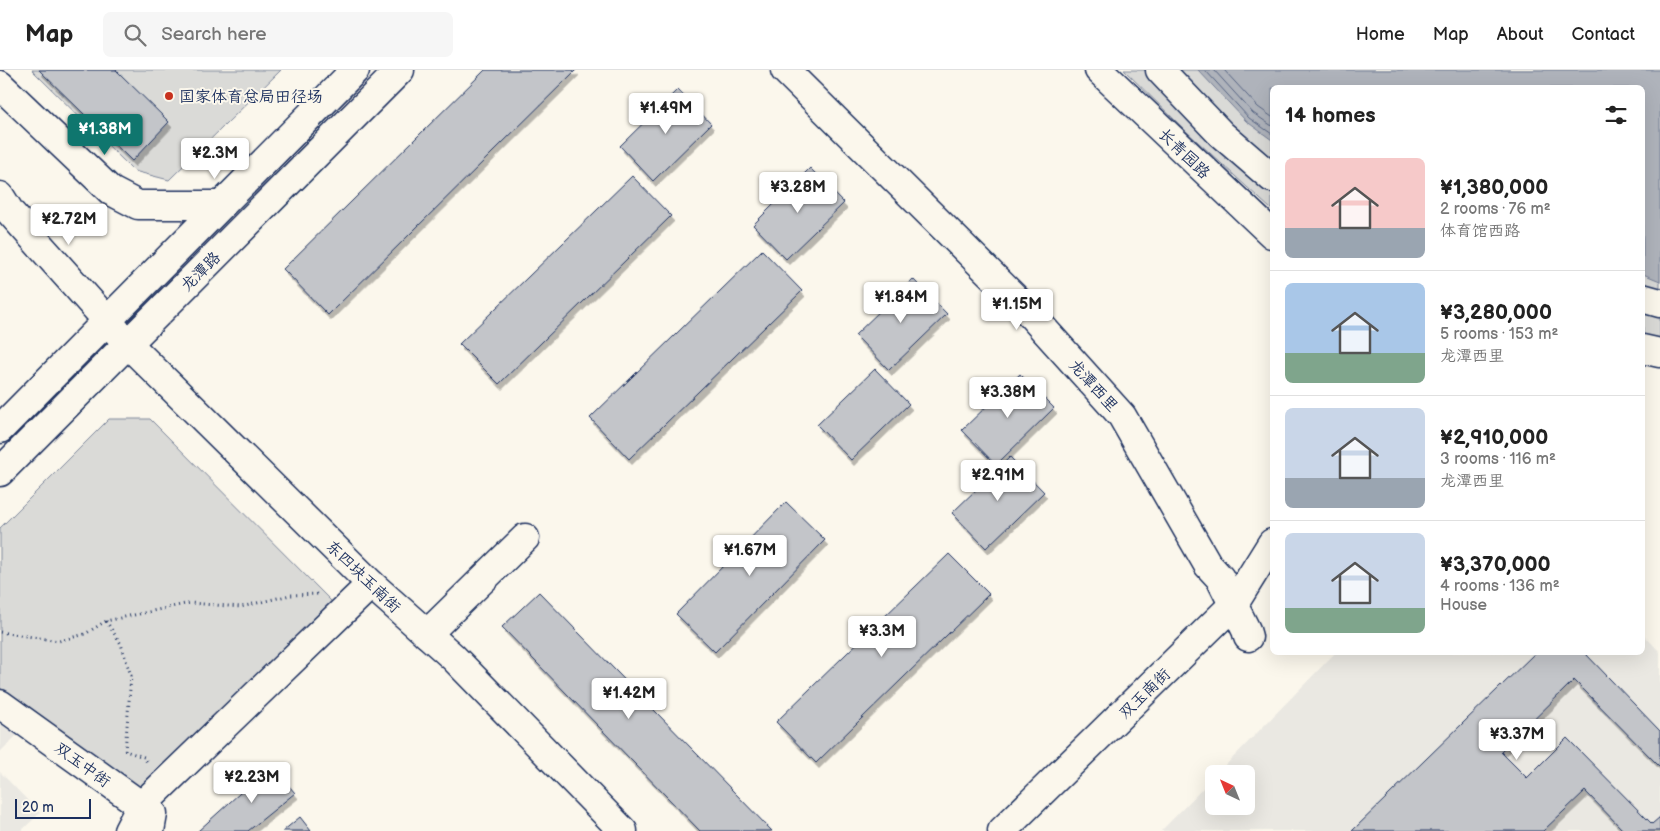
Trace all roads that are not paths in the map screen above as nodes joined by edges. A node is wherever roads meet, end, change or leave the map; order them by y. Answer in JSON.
{"nodes":[{"id":1,"x":355,"y":70,"type":"edge"},
{"id":2,"x":400,"y":70,"type":"edge"},
{"id":3,"x":785,"y":70,"type":"edge"},
{"id":4,"x":1099,"y":70,"type":"edge"},
{"id":5,"x":1160,"y":70,"type":"edge"},
{"id":6,"x":0,"y":85,"type":"edge"},
{"id":7,"x":1270,"y":176,"type":"edge"},
{"id":8,"x":0,"y":196,"type":"edge"},
{"id":9,"x":220,"y":205,"type":"junction"},
{"id":10,"x":1270,"y":232,"type":"edge"},
{"id":11,"x":1645,"y":299,"type":"edge"},
{"id":12,"x":1660,"y":303,"type":"edge"},
{"id":13,"x":106,"y":320,"type":"junction"},
{"id":14,"x":128,"y":344,"type":"junction"},
{"id":15,"x":1645,"y":350,"type":"edge"},
{"id":16,"x":1660,"y":353,"type":"edge"},
{"id":17,"x":0,"y":429,"type":"edge"},
{"id":18,"x":0,"y":472,"type":"edge"},
{"id":19,"x":525,"y":538,"type":"dead end"},
{"id":20,"x":1270,"y":546,"type":"edge"},
{"id":21,"x":371,"y":584,"type":"junction"},
{"id":22,"x":1234,"y":604,"type":"junction"},
{"id":23,"x":427,"y":634,"type":"junction"},
{"id":24,"x":1248,"y":637,"type":"dead end"},
{"id":25,"x":0,"y":704,"type":"edge"},
{"id":26,"x":151,"y":797,"type":"junction"},
{"id":27,"x":128,"y":831,"type":"edge"},
{"id":28,"x":150,"y":831,"type":"edge"},
{"id":29,"x":623,"y":831,"type":"edge"},
{"id":30,"x":1002,"y":831,"type":"edge"}],
"edges":[{"from":1,"to":9,"type":"street","name":"龙潭路"},
{"from":2,"to":14,"type":"street","name":"龙潭路"},
{"from":3,"to":22,"type":"street","name":"龙潭西里"},
{"from":4,"to":10,"type":"street","name":"长青园路"},
{"from":5,"to":7,"type":"street"},
{"from":6,"to":9,"type":"street"},
{"from":8,"to":13,"type":"street","name":"东四块玉南街"},
{"from":9,"to":13,"type":"street","name":"龙潭路"},
{"from":11,"to":12,"type":"street"},
{"from":13,"to":14,"type":"street","name":"东四块玉南街"},
{"from":13,"to":17,"type":"street","name":"龙潭路"},
{"from":14,"to":18,"type":"street","name":"龙潭路"},
{"from":14,"to":21,"type":"street","name":"东四块玉南街"},
{"from":15,"to":16,"type":"street"},
{"from":19,"to":23,"type":"street"},
{"from":20,"to":22,"type":"street","name":"双玉南街"},
{"from":21,"to":23,"type":"street","name":"东四块玉南街"},
{"from":21,"to":26,"type":"street"},
{"from":22,"to":24,"type":"street","name":"龙潭西里"},
{"from":22,"to":30,"type":"street","name":"双玉南街"},
{"from":23,"to":29,"type":"street","name":"东四块玉南街"},
{"from":25,"to":26,"type":"street","name":"双玉中街"},
{"from":26,"to":27,"type":"street"},
{"from":26,"to":28,"type":"street","name":"双玉中街"}]}
